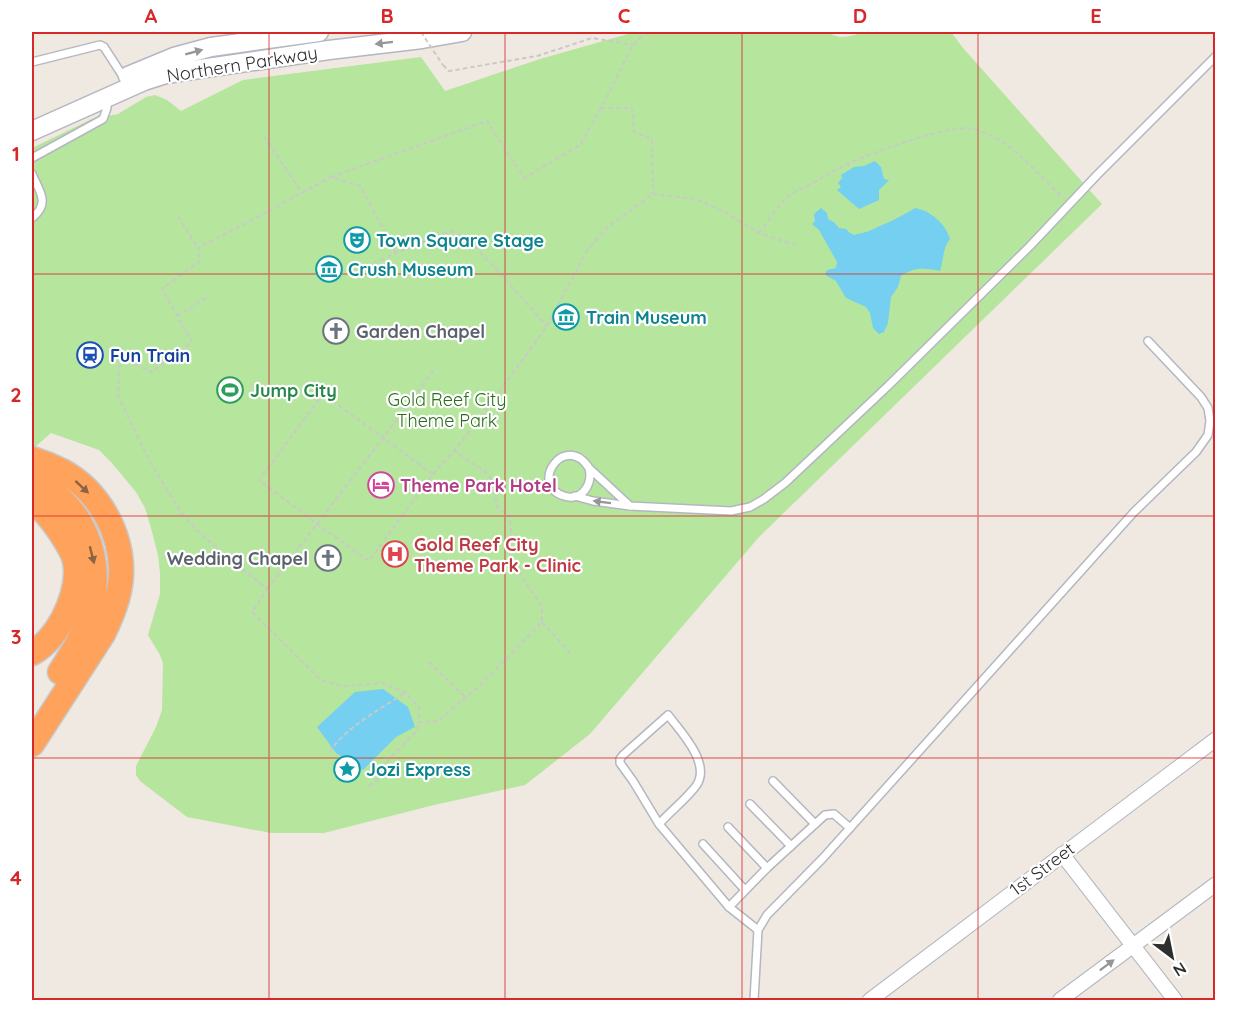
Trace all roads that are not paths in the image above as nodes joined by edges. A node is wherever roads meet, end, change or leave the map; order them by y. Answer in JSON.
{"nodes":[{"id":1,"x":319,"y":32,"type":"edge"},
{"id":2,"x":462,"y":32,"type":"edge"},
{"id":3,"x":1215,"y":56,"type":"edge"},
{"id":4,"x":32,"y":62,"type":"edge"},
{"id":5,"x":127,"y":83,"type":"junction"},
{"id":6,"x":107,"y":97,"type":"junction"},
{"id":7,"x":32,"y":121,"type":"edge"},
{"id":8,"x":32,"y":131,"type":"edge"},
{"id":9,"x":32,"y":158,"type":"edge"},
{"id":10,"x":32,"y":174,"type":"edge"},
{"id":11,"x":32,"y":218,"type":"edge"},
{"id":12,"x":1148,"y":341,"type":"dead end"},
{"id":13,"x":32,"y":459,"type":"edge"},
{"id":14,"x":589,"y":468,"type":"junction"},
{"id":15,"x":32,"y":480,"type":"edge"},
{"id":16,"x":575,"y":496,"type":"junction"},
{"id":17,"x":32,"y":502,"type":"edge"},
{"id":18,"x":630,"y":506,"type":"junction"},
{"id":19,"x":32,"y":653,"type":"edge"},
{"id":20,"x":32,"y":718,"type":"edge"},
{"id":21,"x":1215,"y":739,"type":"edge"},
{"id":22,"x":32,"y":744,"type":"edge"},
{"id":23,"x":773,"y":781,"type":"dead end"},
{"id":24,"x":750,"y":804,"type":"dead end"},
{"id":25,"x":659,"y":824,"type":"junction"},
{"id":26,"x":814,"y":824,"type":"junction"},
{"id":27,"x":728,"y":826,"type":"dead end"},
{"id":28,"x":850,"y":828,"type":"junction"},
{"id":29,"x":703,"y":844,"type":"dead end"},
{"id":30,"x":790,"y":846,"type":"junction"},
{"id":31,"x":1062,"y":854,"type":"junction"},
{"id":32,"x":767,"y":868,"type":"junction"},
{"id":33,"x":1215,"y":884,"type":"edge"},
{"id":34,"x":746,"y":890,"type":"junction"},
{"id":35,"x":729,"y":907,"type":"junction"},
{"id":36,"x":758,"y":930,"type":"junction"},
{"id":37,"x":1133,"y":946,"type":"junction"},
{"id":38,"x":754,"y":1000,"type":"edge"},
{"id":39,"x":870,"y":1000,"type":"edge"},
{"id":40,"x":1060,"y":1000,"type":"edge"},
{"id":41,"x":1175,"y":1000,"type":"edge"}],
"edges":[{"from":5,"to":1,"type":"main road","name":"Northern Parkway","one_way":true},
{"from":2,"to":5,"type":"main road","name":"Northern Parkway","one_way":true},
{"from":3,"to":18,"type":"lane"},
{"from":4,"to":5,"type":"lane"},
{"from":5,"to":6,"type":"main road","name":"Northern Parkway"},
{"from":5,"to":7,"type":"main road","name":"Northern Parkway"},
{"from":6,"to":8,"type":"main road","name":"Northern Parkway"},
{"from":6,"to":9,"type":"lane"},
{"from":10,"to":11,"type":"lane"},
{"from":12,"to":28,"type":"lane"},
{"from":13,"to":22,"type":"highway","one_way":true},
{"from":14,"to":16,"type":"lane"},
{"from":14,"to":16,"type":"lane"},
{"from":14,"to":18,"type":"lane"},
{"from":15,"to":20,"type":"highway","one_way":true},
{"from":18,"to":16,"type":"lane","one_way":true},
{"from":17,"to":19,"type":"highway"},
{"from":21,"to":31,"type":"street","name":"1st Street"},
{"from":23,"to":26,"type":"lane"},
{"from":24,"to":30,"type":"lane"},
{"from":25,"to":25,"type":"lane"},
{"from":25,"to":35,"type":"lane"},
{"from":26,"to":28,"type":"lane"},
{"from":26,"to":30,"type":"lane"},
{"from":27,"to":32,"type":"lane"},
{"from":28,"to":36,"type":"lane"},
{"from":29,"to":34,"type":"lane"},
{"from":30,"to":32,"type":"lane"},
{"from":31,"to":37,"type":"street"},
{"from":31,"to":39,"type":"street","name":"1st Street"},
{"from":32,"to":34,"type":"lane"},
{"from":33,"to":37,"type":"street"},
{"from":34,"to":35,"type":"lane"},
{"from":35,"to":36,"type":"lane"},
{"from":36,"to":38,"type":"lane"},
{"from":40,"to":37,"type":"street","one_way":true},
{"from":37,"to":41,"type":"street"}]}
